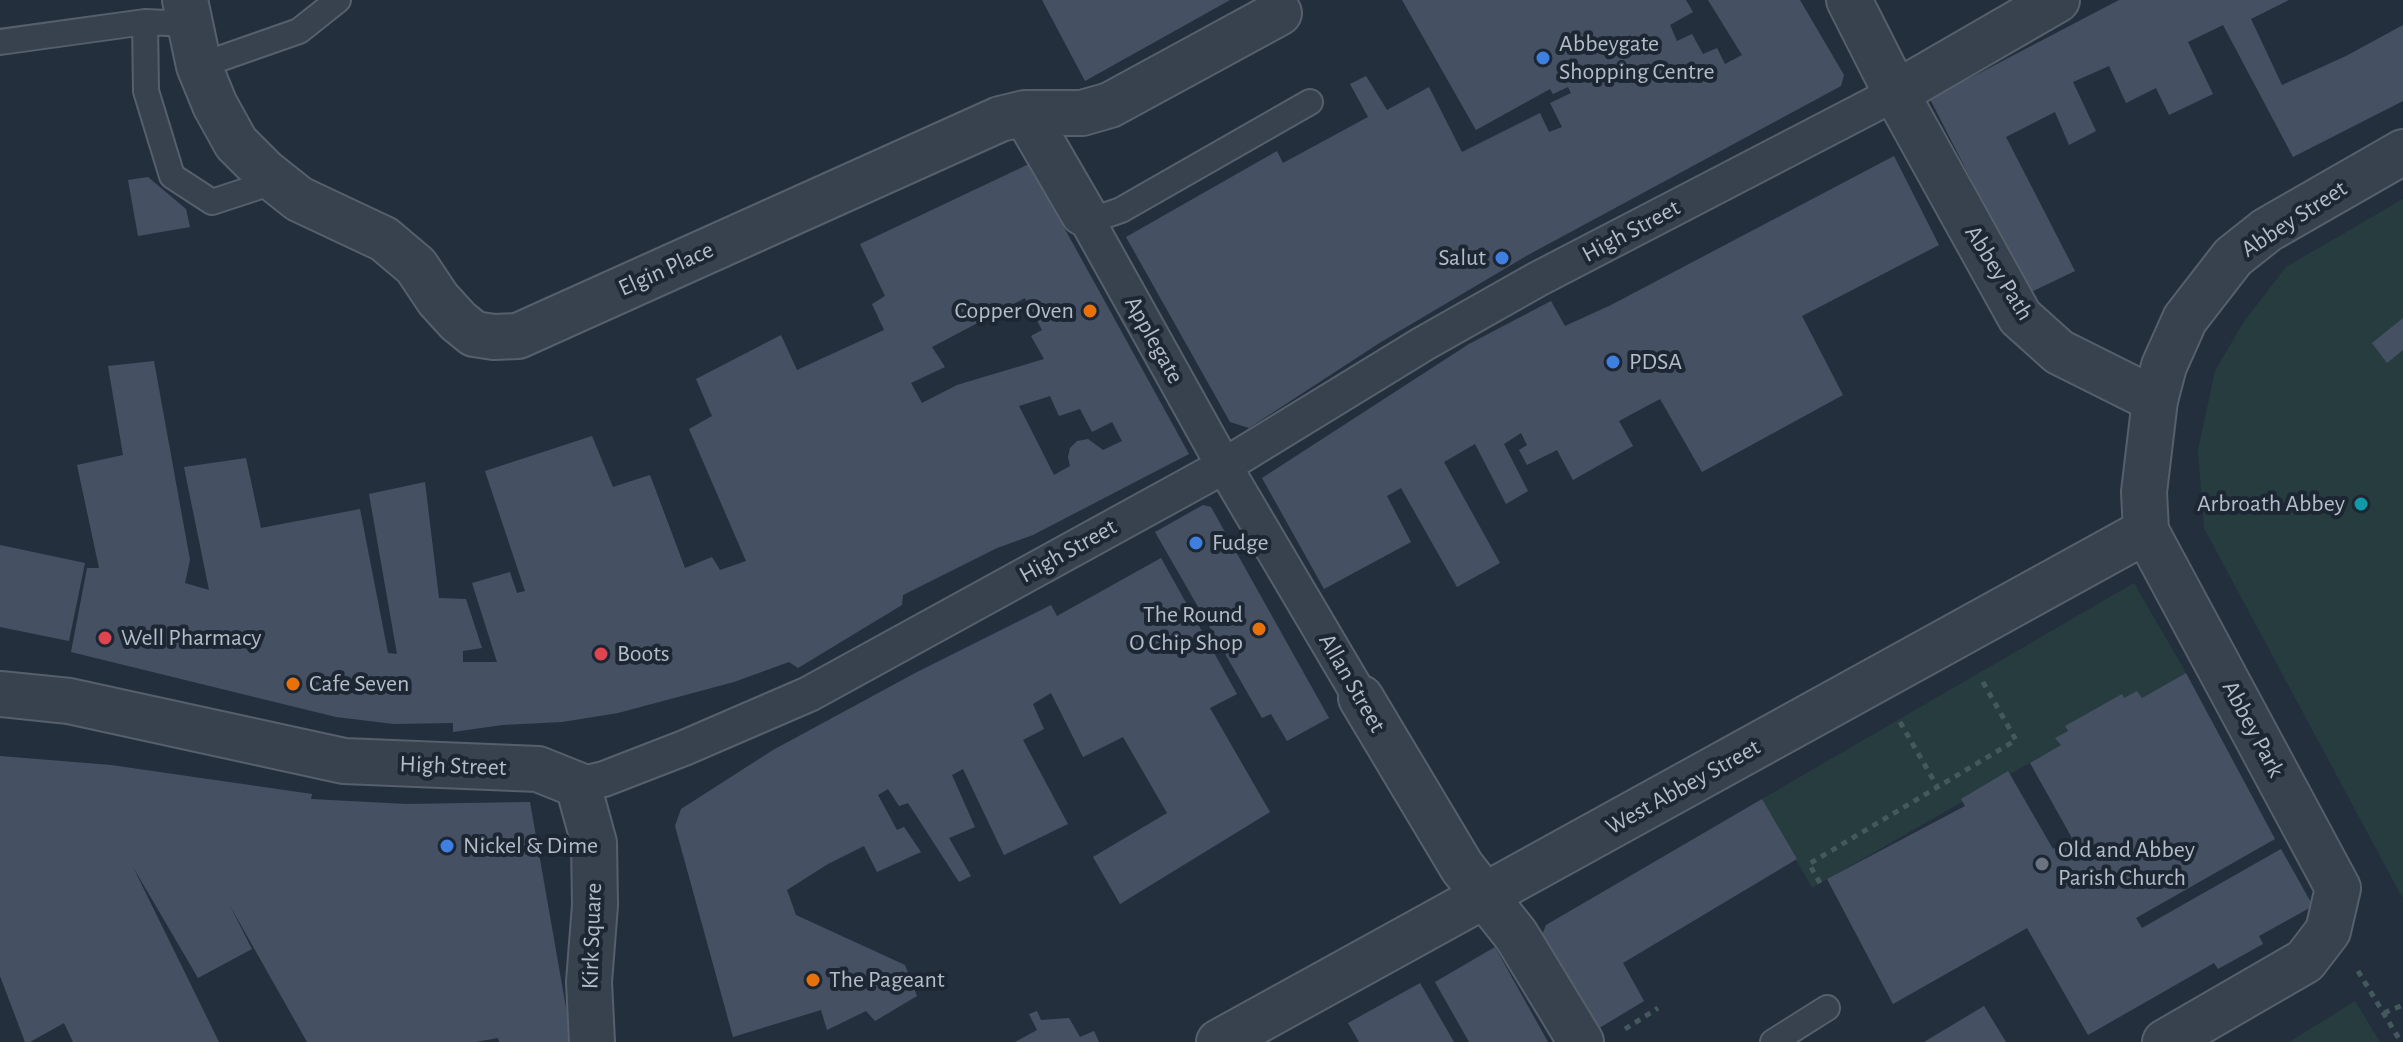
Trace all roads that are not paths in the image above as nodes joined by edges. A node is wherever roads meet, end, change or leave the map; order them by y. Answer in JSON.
{"nodes":[{"id":1,"x":338,"y":0,"type":"edge"},
{"id":2,"x":1849,"y":0,"type":"edge"},
{"id":3,"x":2057,"y":0,"type":"edge"},
{"id":4,"x":187,"y":12,"type":"edge"},
{"id":5,"x":1279,"y":13,"type":"dead end"},
{"id":6,"x":145,"y":22,"type":"junction"},
{"id":7,"x":0,"y":42,"type":"edge"},
{"id":8,"x":199,"y":66,"type":"junction"},
{"id":9,"x":1896,"y":93,"type":"junction"},
{"id":10,"x":1310,"y":102,"type":"dead end"},
{"id":11,"x":1025,"y":113,"type":"junction"},
{"id":12,"x":2403,"y":152,"type":"edge"},
{"id":13,"x":276,"y":181,"type":"junction"},
{"id":14,"x":1083,"y":213,"type":"junction"},
{"id":15,"x":2155,"y":400,"type":"junction"},
{"id":16,"x":1224,"y":466,"type":"junction"},
{"id":17,"x":2146,"y":531,"type":"junction"},
{"id":18,"x":0,"y":694,"type":"edge"},
{"id":19,"x":1361,"y":698,"type":"joint"},
{"id":20,"x":578,"y":785,"type":"junction"},
{"id":21,"x":1486,"y":896,"type":"junction"},
{"id":22,"x":1827,"y":1008,"type":"dead end"},
{"id":23,"x":1598,"y":1039,"type":"edge"},
{"id":24,"x":592,"y":1042,"type":"edge"},
{"id":25,"x":1219,"y":1042,"type":"edge"},
{"id":26,"x":1773,"y":1042,"type":"edge"},
{"id":27,"x":2165,"y":1042,"type":"edge"}],
"edges":[{"from":1,"to":8,"type":"lane"},
{"from":2,"to":9,"type":"street","name":"Abbey Path"},
{"from":3,"to":9,"type":"street","name":"High Street"},
{"from":4,"to":6,"type":"lane"},
{"from":4,"to":8,"type":"street","name":"Elgin Place"},
{"from":5,"to":11,"type":"street","name":"Elgin Place"},
{"from":6,"to":7,"type":"lane"},
{"from":6,"to":13,"type":"lane"},
{"from":8,"to":13,"type":"street","name":"Elgin Place"},
{"from":9,"to":15,"type":"street","name":"Abbey Path"},
{"from":9,"to":16,"type":"street","name":"High Street"},
{"from":10,"to":14,"type":"lane"},
{"from":11,"to":13,"type":"street","name":"Elgin Place"},
{"from":11,"to":14,"type":"street","name":"Applegate"},
{"from":12,"to":15,"type":"street","name":"Abbey Street"},
{"from":14,"to":16,"type":"street","name":"Applegate"},
{"from":15,"to":17,"type":"street","name":"Abbey Street"},
{"from":16,"to":19,"type":"street","name":"Allan Street"},
{"from":16,"to":20,"type":"street","name":"High Street"},
{"from":17,"to":21,"type":"street","name":"West Abbey Street"},
{"from":17,"to":27,"type":"street","name":"Abbey Park"},
{"from":18,"to":20,"type":"street","name":"High Street"},
{"from":19,"to":21,"type":"street","name":"Allan Street"},
{"from":20,"to":24,"type":"street","name":"Kirk Square"},
{"from":21,"to":23,"type":"street","name":"Allan Street"},
{"from":21,"to":25,"type":"street","name":"West Abbey Street"},
{"from":22,"to":26,"type":"lane"}]}
